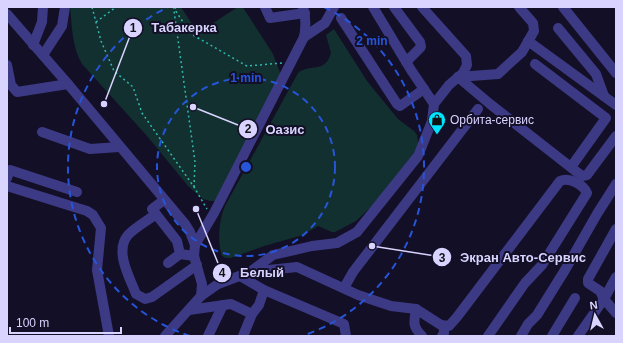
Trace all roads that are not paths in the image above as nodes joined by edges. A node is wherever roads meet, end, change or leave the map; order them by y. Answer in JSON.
{"nodes":[{"id":1,"x":43,"y":7,"type":"edge"},
{"id":2,"x":65,"y":7,"type":"edge"},
{"id":3,"x":265,"y":7,"type":"edge"},
{"id":4,"x":334,"y":7,"type":"edge"},
{"id":5,"x":373,"y":7,"type":"edge"},
{"id":6,"x":394,"y":7,"type":"edge"},
{"id":7,"x":422,"y":7,"type":"edge"},
{"id":8,"x":519,"y":7,"type":"edge"},
{"id":9,"x":563,"y":7,"type":"edge"},
{"id":10,"x":304,"y":10,"type":"edge"},
{"id":11,"x":7,"y":14,"type":"edge"},
{"id":12,"x":341,"y":18,"type":"dead end"},
{"id":13,"x":558,"y":28,"type":"dead end"},
{"id":14,"x":304,"y":37,"type":"junction"},
{"id":15,"x":528,"y":41,"type":"junction"},
{"id":16,"x":33,"y":46,"type":"junction"},
{"id":17,"x":43,"y":55,"type":"junction"},
{"id":18,"x":406,"y":62,"type":"junction"},
{"id":19,"x":535,"y":64,"type":"dead end"},
{"id":20,"x":7,"y":65,"type":"edge"},
{"id":21,"x":616,"y":72,"type":"edge"},
{"id":22,"x":458,"y":77,"type":"junction"},
{"id":23,"x":68,"y":84,"type":"junction"},
{"id":24,"x":424,"y":89,"type":"junction"},
{"id":25,"x":604,"y":96,"type":"junction"},
{"id":26,"x":434,"y":104,"type":"junction"},
{"id":27,"x":616,"y":105,"type":"edge"},
{"id":28,"x":478,"y":109,"type":"dead end"},
{"id":29,"x":42,"y":132,"type":"dead end"},
{"id":30,"x":616,"y":136,"type":"edge"},
{"id":31,"x":119,"y":147,"type":"junction"},
{"id":32,"x":571,"y":168,"type":"junction"},
{"id":33,"x":7,"y":178,"type":"edge"},
{"id":34,"x":616,"y":184,"type":"edge"},
{"id":35,"x":7,"y":186,"type":"edge"},
{"id":36,"x":77,"y":192,"type":"dead end"},
{"id":37,"x":164,"y":200,"type":"junction"},
{"id":38,"x":156,"y":214,"type":"junction"},
{"id":39,"x":616,"y":229,"type":"edge"},
{"id":40,"x":194,"y":245,"type":"junction"},
{"id":41,"x":180,"y":254,"type":"junction"},
{"id":42,"x":195,"y":261,"type":"junction"},
{"id":43,"x":168,"y":263,"type":"dead end"},
{"id":44,"x":245,"y":274,"type":"junction"},
{"id":45,"x":616,"y":277,"type":"edge"},
{"id":46,"x":344,"y":288,"type":"junction"},
{"id":47,"x":264,"y":290,"type":"junction"},
{"id":48,"x":201,"y":296,"type":"junction"},
{"id":49,"x":576,"y":298,"type":"dead end"},
{"id":50,"x":604,"y":299,"type":"junction"},
{"id":51,"x":222,"y":305,"type":"junction"},
{"id":52,"x":416,"y":309,"type":"junction"},
{"id":53,"x":189,"y":310,"type":"junction"},
{"id":54,"x":616,"y":313,"type":"edge"},
{"id":55,"x":252,"y":314,"type":"junction"},
{"id":56,"x":444,"y":326,"type":"junction"},
{"id":57,"x":109,"y":336,"type":"edge"},
{"id":58,"x":165,"y":336,"type":"edge"},
{"id":59,"x":208,"y":336,"type":"edge"},
{"id":60,"x":243,"y":336,"type":"edge"},
{"id":61,"x":346,"y":336,"type":"edge"},
{"id":62,"x":422,"y":336,"type":"edge"},
{"id":63,"x":442,"y":336,"type":"edge"},
{"id":64,"x":488,"y":336,"type":"edge"},
{"id":65,"x":521,"y":336,"type":"edge"},
{"id":66,"x":552,"y":336,"type":"edge"},
{"id":67,"x":578,"y":336,"type":"edge"}],
"edges":[{"from":1,"to":16,"type":"street"},
{"from":2,"to":17,"type":"street"},
{"from":3,"to":10,"type":"street"},
{"from":4,"to":14,"type":"street"},
{"from":5,"to":18,"type":"street"},
{"from":6,"to":18,"type":"street"},
{"from":7,"to":22,"type":"street"},
{"from":8,"to":15,"type":"street"},
{"from":9,"to":21,"type":"street"},
{"from":10,"to":14,"type":"street"},
{"from":11,"to":16,"type":"street"},
{"from":12,"to":24,"type":"street"},
{"from":13,"to":25,"type":"street"},
{"from":14,"to":40,"type":"street"},
{"from":15,"to":22,"type":"street"},
{"from":15,"to":25,"type":"street"},
{"from":16,"to":17,"type":"street"},
{"from":17,"to":23,"type":"street"},
{"from":18,"to":24,"type":"street"},
{"from":19,"to":32,"type":"street"},
{"from":20,"to":23,"type":"street"},
{"from":22,"to":26,"type":"street"},
{"from":22,"to":32,"type":"street"},
{"from":23,"to":31,"type":"street"},
{"from":24,"to":26,"type":"street"},
{"from":25,"to":27,"type":"street"},
{"from":26,"to":44,"type":"street"},
{"from":28,"to":46,"type":"street"},
{"from":29,"to":31,"type":"street"},
{"from":30,"to":32,"type":"street"},
{"from":31,"to":37,"type":"street"},
{"from":33,"to":36,"type":"street"},
{"from":34,"to":65,"type":"street"},
{"from":35,"to":57,"type":"street"},
{"from":37,"to":38,"type":"street"},
{"from":37,"to":40,"type":"street"},
{"from":38,"to":41,"type":"street"},
{"from":38,"to":42,"type":"street"},
{"from":39,"to":50,"type":"street"},
{"from":40,"to":42,"type":"street"},
{"from":41,"to":42,"type":"street"},
{"from":41,"to":43,"type":"street"},
{"from":42,"to":48,"type":"street"},
{"from":44,"to":46,"type":"street"},
{"from":44,"to":47,"type":"street"},
{"from":44,"to":48,"type":"street"},
{"from":45,"to":50,"type":"street"},
{"from":46,"to":52,"type":"street"},
{"from":47,"to":55,"type":"street"},
{"from":47,"to":61,"type":"street"},
{"from":48,"to":53,"type":"street"},
{"from":49,"to":66,"type":"street"},
{"from":50,"to":54,"type":"street"},
{"from":50,"to":67,"type":"street"},
{"from":51,"to":53,"type":"street"},
{"from":51,"to":55,"type":"street"},
{"from":51,"to":59,"type":"street"},
{"from":52,"to":56,"type":"street"},
{"from":52,"to":62,"type":"street"},
{"from":53,"to":58,"type":"street"},
{"from":55,"to":60,"type":"street"},
{"from":56,"to":63,"type":"street"},
{"from":56,"to":64,"type":"street"}]}
